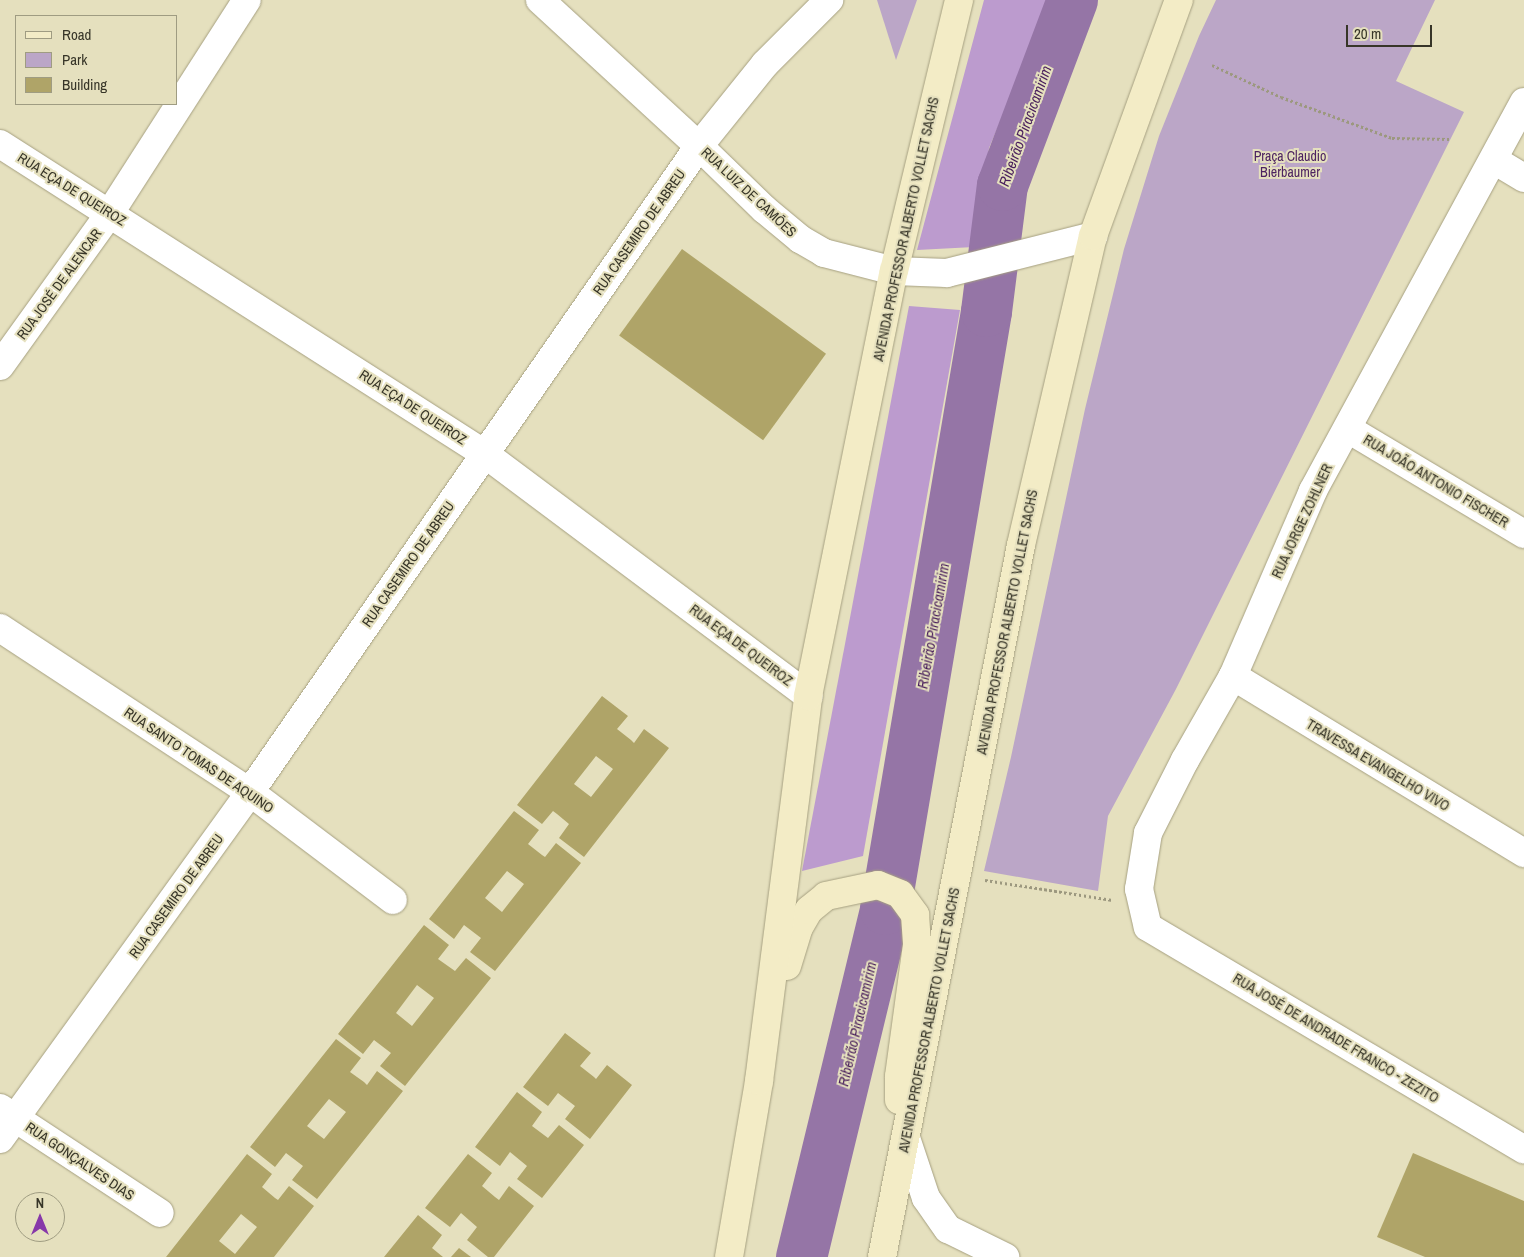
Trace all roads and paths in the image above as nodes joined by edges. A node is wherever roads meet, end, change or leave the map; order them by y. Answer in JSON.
{"nodes":[{"id":1,"x":247,"y":0,"type":"edge"},
{"id":2,"x":540,"y":0,"type":"edge"},
{"id":3,"x":829,"y":0,"type":"edge"},
{"id":4,"x":959,"y":0,"type":"edge"},
{"id":5,"x":1178,"y":0,"type":"edge"},
{"id":6,"x":1212,"y":65,"type":"dead end"},
{"id":7,"x":1524,"y":102,"type":"edge"},
{"id":8,"x":1450,"y":139,"type":"dead end"},
{"id":9,"x":0,"y":144,"type":"edge"},
{"id":10,"x":699,"y":146,"type":"junction"},
{"id":11,"x":1494,"y":160,"type":"junction"},
{"id":12,"x":1524,"y":178,"type":"edge"},
{"id":13,"x":110,"y":213,"type":"junction"},
{"id":14,"x":1093,"y":236,"type":"junction"},
{"id":15,"x":894,"y":271,"type":"junction"},
{"id":16,"x":0,"y":366,"type":"edge"},
{"id":17,"x":1348,"y":429,"type":"junction"},
{"id":18,"x":485,"y":454,"type":"junction"},
{"id":19,"x":1524,"y":534,"type":"edge"},
{"id":20,"x":0,"y":628,"type":"edge"},
{"id":21,"x":1233,"y":676,"type":"junction"},
{"id":22,"x":808,"y":696,"type":"junction"},
{"id":23,"x":250,"y":792,"type":"junction"},
{"id":24,"x":1524,"y":853,"type":"edge"},
{"id":25,"x":957,"y":875,"type":"junction"},
{"id":26,"x":393,"y":900,"type":"dead end"},
{"id":27,"x":1146,"y":916,"type":"junction"},
{"id":28,"x":759,"y":1081,"type":"junction"},
{"id":29,"x":5,"y":1121,"type":"edge"},
{"id":30,"x":906,"y":1138,"type":"junction"},
{"id":31,"x":1524,"y":1149,"type":"edge"},
{"id":32,"x":160,"y":1214,"type":"dead end"},
{"id":33,"x":729,"y":1257,"type":"edge"},
{"id":34,"x":882,"y":1257,"type":"edge"},
{"id":35,"x":1005,"y":1257,"type":"edge"}],
"edges":[{"from":1,"to":13,"type":"street","name":"RUA JOSÉ DE ALENCAR"},
{"from":2,"to":10,"type":"street","name":"RUA LUIZ DE CAMÕES"},
{"from":3,"to":10,"type":"street","name":"RUA CASEMIRO DE ABREU"},
{"from":4,"to":15,"type":"main road","name":"AVENIDA PROFESSOR ALBERTO VOLLET SACHS"},
{"from":5,"to":14,"type":"main road","name":"AVENIDA PROFESSOR ALBERTO VOLLET SACHS"},
{"from":6,"to":8,"type":"path"},
{"from":7,"to":11,"type":"street","name":"RUA JORGE ZOHLNER"},
{"from":9,"to":13,"type":"street","name":"RUA EÇA DE QUEIROZ"},
{"from":10,"to":15,"type":"street","name":"RUA LUIZ DE CAMÕES"},
{"from":10,"to":18,"type":"street","name":"RUA CASEMIRO DE ABREU"},
{"from":11,"to":12,"type":"street"},
{"from":11,"to":17,"type":"street","name":"RUA JORGE ZOHLNER"},
{"from":13,"to":16,"type":"street","name":"RUA JOSÉ DE ALENCAR"},
{"from":13,"to":18,"type":"street","name":"RUA EÇA DE QUEIROZ"},
{"from":14,"to":15,"type":"street","name":"RUA LUIZ DE CAMÕES"},
{"from":14,"to":25,"type":"main road","name":"AVENIDA PROFESSOR ALBERTO VOLLET SACHS"},
{"from":15,"to":22,"type":"main road","name":"AVENIDA PROFESSOR ALBERTO VOLLET SACHS"},
{"from":17,"to":19,"type":"street","name":"RUA JOÃO ANTONIO FISCHER"},
{"from":17,"to":21,"type":"street","name":"RUA JORGE ZOHLNER"},
{"from":18,"to":22,"type":"street","name":"RUA EÇA DE QUEIROZ"},
{"from":18,"to":23,"type":"street","name":"RUA CASEMIRO DE ABREU"},
{"from":20,"to":23,"type":"street","name":"RUA SANTO TOMAS DE AQUINO"},
{"from":21,"to":24,"type":"street","name":"TRAVESSA EVANGELHO VIVO"},
{"from":21,"to":27,"type":"street","name":"RUA JORGE ZOHLNER"},
{"from":22,"to":28,"type":"main road","name":"AVENIDA PROFESSOR ALBERTO VOLLET SACHS"},
{"from":23,"to":26,"type":"street","name":"RUA SANTO TOMAS DE AQUINO"},
{"from":23,"to":29,"type":"street","name":"RUA CASEMIRO DE ABREU"},
{"from":25,"to":27,"type":"path"},
{"from":25,"to":30,"type":"main road","name":"AVENIDA PROFESSOR ALBERTO VOLLET SACHS"},
{"from":27,"to":31,"type":"street","name":"RUA JOSÉ DE ANDRADE FRANCO - ZEZITO"},
{"from":28,"to":30,"type":"main road"},
{"from":28,"to":33,"type":"main road","name":"AVENIDA PROFESSOR ALBERTO VOLLET SACHS"},
{"from":29,"to":32,"type":"street","name":"RUA GONÇALVES DIAS"},
{"from":30,"to":34,"type":"main road","name":"AVENIDA PROFESSOR ALBERTO VOLLET SACHS"},
{"from":30,"to":35,"type":"street"}]}
